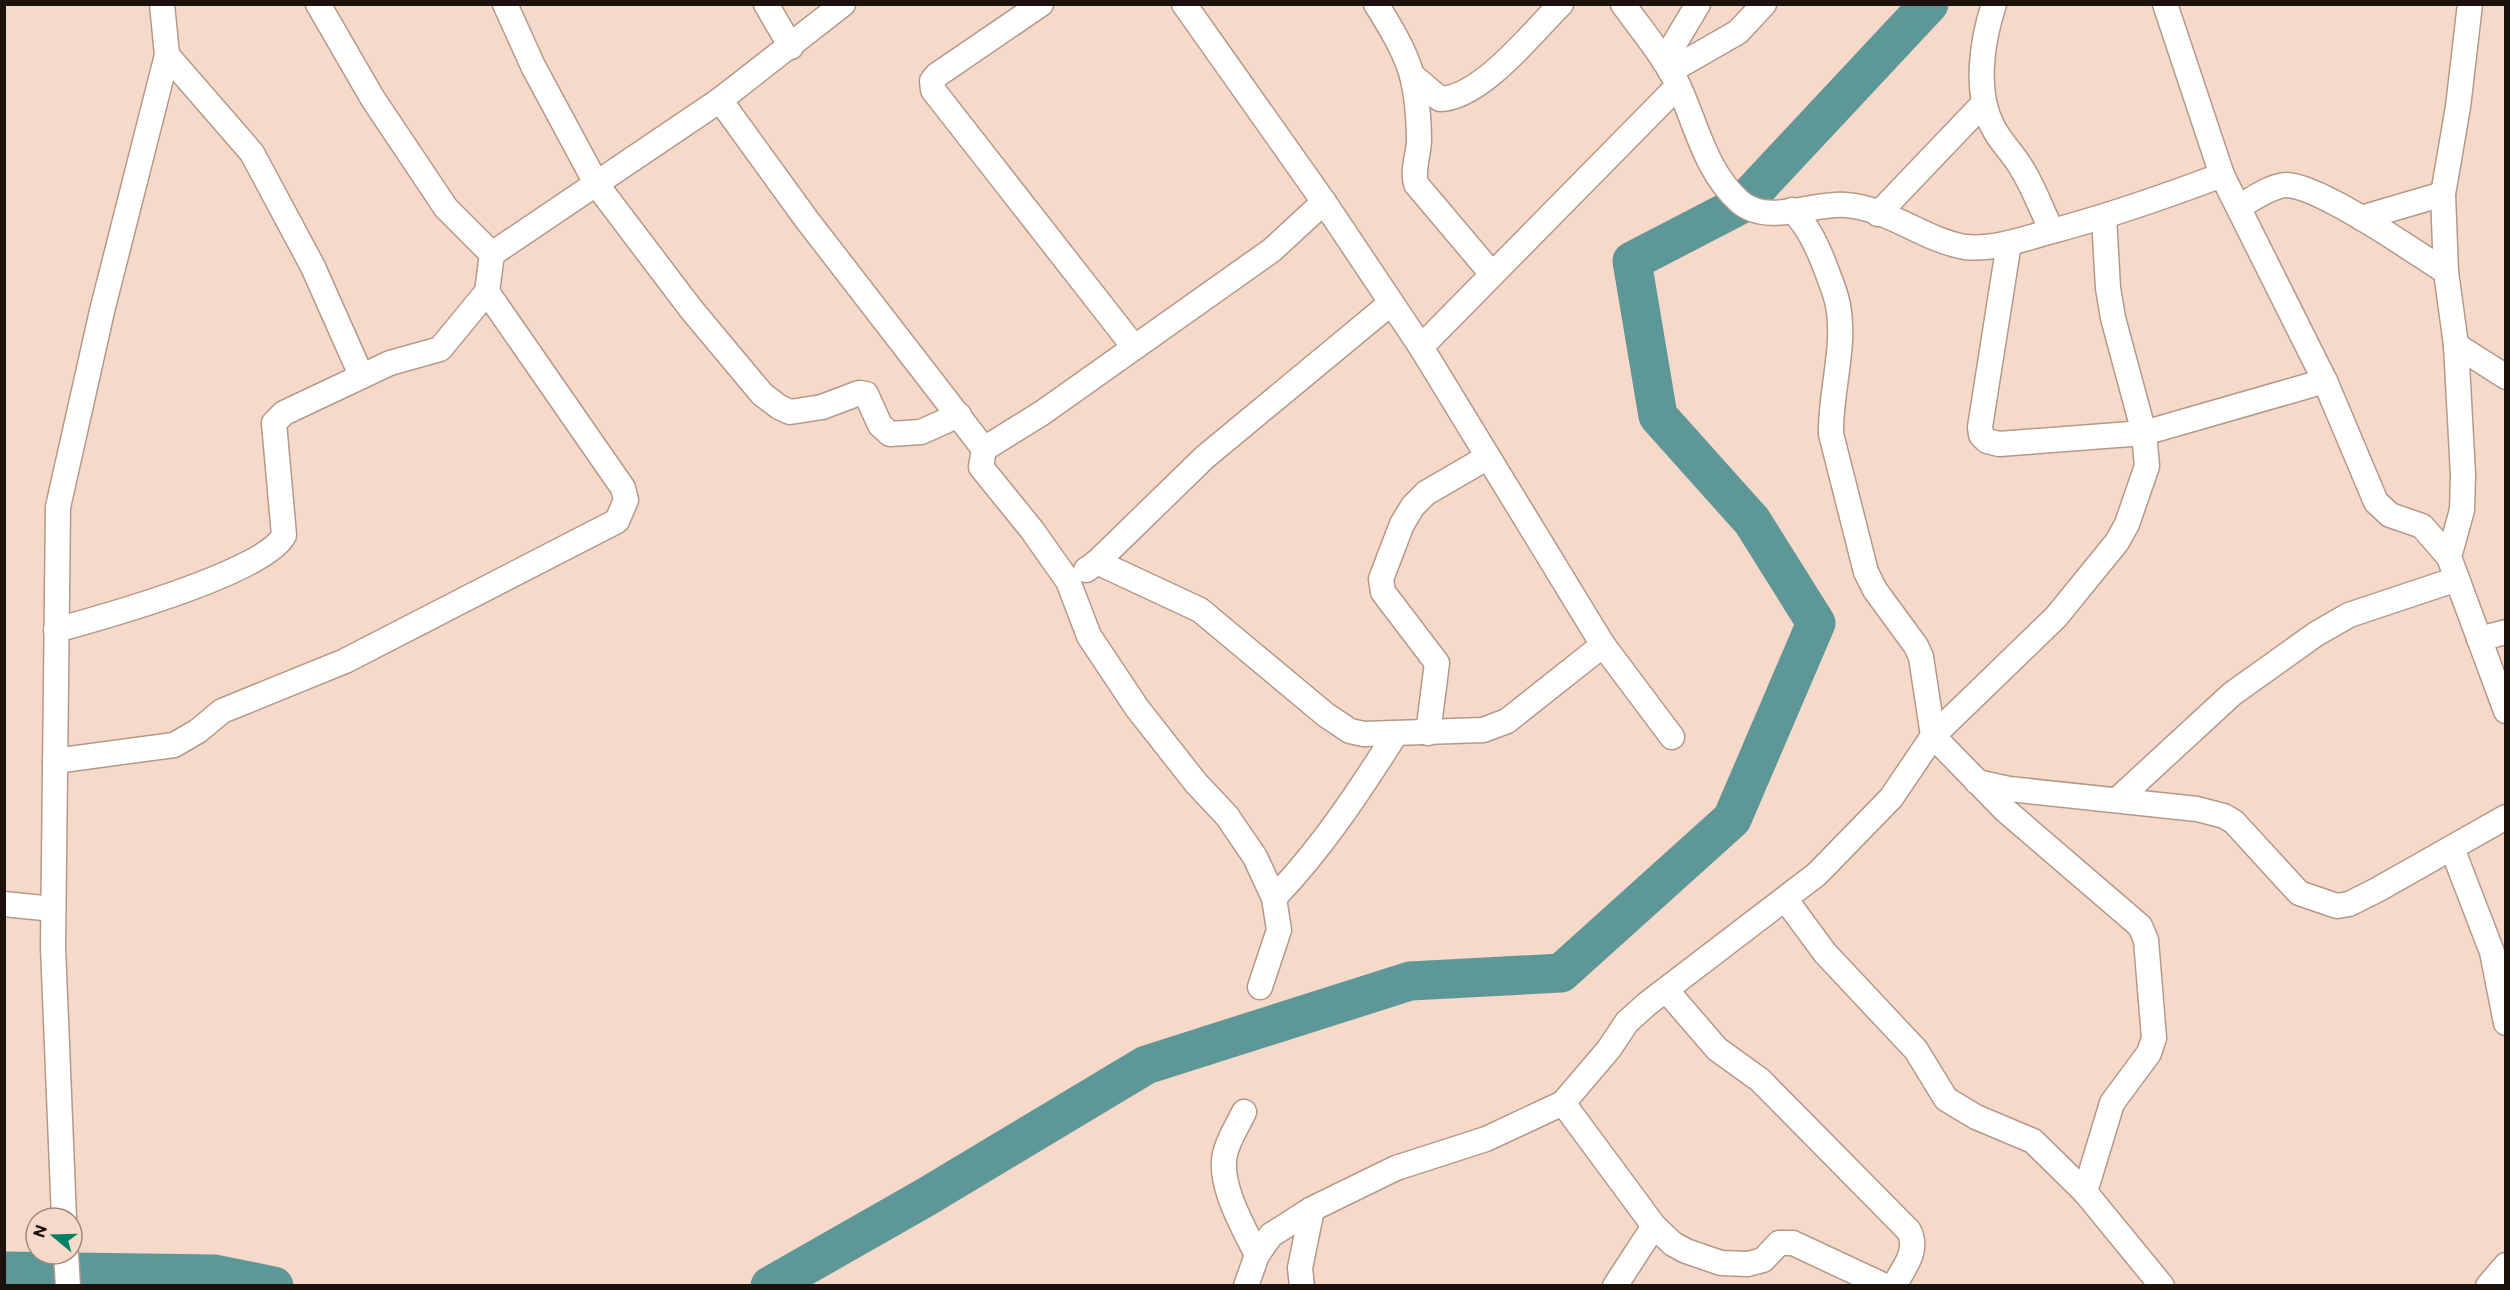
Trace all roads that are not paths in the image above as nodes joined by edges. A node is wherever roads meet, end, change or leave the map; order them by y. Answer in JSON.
{"nodes":[{"id":1,"x":162,"y":4,"type":"edge"},
{"id":2,"x":318,"y":4,"type":"edge"},
{"id":3,"x":505,"y":4,"type":"edge"},
{"id":4,"x":766,"y":4,"type":"edge"},
{"id":5,"x":843,"y":4,"type":"edge"},
{"id":6,"x":1041,"y":4,"type":"edge"},
{"id":7,"x":1184,"y":4,"type":"edge"},
{"id":8,"x":1376,"y":4,"type":"edge"},
{"id":9,"x":1561,"y":4,"type":"edge"},
{"id":10,"x":1623,"y":4,"type":"edge"},
{"id":11,"x":1698,"y":4,"type":"edge"},
{"id":12,"x":1764,"y":4,"type":"edge"},
{"id":13,"x":1994,"y":4,"type":"edge"},
{"id":14,"x":2165,"y":4,"type":"edge"},
{"id":15,"x":2470,"y":4,"type":"edge"},
{"id":16,"x":1680,"y":34,"type":"junction"},
{"id":17,"x":1727,"y":39,"type":"junction"},
{"id":18,"x":791,"y":47,"type":"junction"},
{"id":19,"x":167,"y":55,"type":"junction"},
{"id":20,"x":1671,"y":73,"type":"junction"},
{"id":21,"x":1414,"y":77,"type":"junction"},
{"id":22,"x":720,"y":100,"type":"junction"},
{"id":23,"x":1983,"y":104,"type":"junction"},
{"id":24,"x":2222,"y":175,"type":"junction"},
{"id":25,"x":597,"y":185,"type":"junction"},
{"id":26,"x":2443,"y":194,"type":"junction"},
{"id":27,"x":1324,"y":202,"type":"junction"},
{"id":28,"x":2240,"y":206,"type":"junction"},
{"id":29,"x":1792,"y":210,"type":"junction"},
{"id":30,"x":1878,"y":214,"type":"junction"},
{"id":31,"x":2104,"y":217,"type":"junction"},
{"id":32,"x":2361,"y":218,"type":"junction"},
{"id":33,"x":2052,"y":231,"type":"junction"},
{"id":34,"x":2009,"y":243,"type":"junction"},
{"id":35,"x":492,"y":254,"type":"junction"},
{"id":36,"x":2446,"y":272,"type":"junction"},
{"id":37,"x":1492,"y":274,"type":"junction"},
{"id":38,"x":487,"y":292,"type":"junction"},
{"id":39,"x":1391,"y":303,"type":"junction"},
{"id":40,"x":2456,"y":345,"type":"junction"},
{"id":41,"x":1134,"y":347,"type":"junction"},
{"id":42,"x":1421,"y":347,"type":"junction"},
{"id":43,"x":361,"y":375,"type":"junction"},
{"id":44,"x":2505,"y":377,"type":"edge"},
{"id":45,"x":2325,"y":381,"type":"junction"},
{"id":46,"x":959,"y":415,"type":"junction"},
{"id":47,"x":2144,"y":433,"type":"junction"},
{"id":48,"x":984,"y":449,"type":"junction"},
{"id":49,"x":1488,"y":457,"type":"junction"},
{"id":50,"x":2449,"y":556,"type":"junction"},
{"id":51,"x":1097,"y":562,"type":"junction"},
{"id":52,"x":2457,"y":579,"type":"junction"},
{"id":53,"x":1068,"y":581,"type":"junction"},
{"id":54,"x":56,"y":630,"type":"junction"},
{"id":55,"x":2505,"y":632,"type":"edge"},
{"id":56,"x":2479,"y":639,"type":"junction"},
{"id":57,"x":1603,"y":645,"type":"junction"},
{"id":58,"x":2505,"y":711,"type":"edge"},
{"id":59,"x":1428,"y":733,"type":"junction"},
{"id":60,"x":1395,"y":735,"type":"junction"},
{"id":61,"x":1934,"y":736,"type":"junction"},
{"id":62,"x":1672,"y":737,"type":"dead end"},
{"id":63,"x":55,"y":761,"type":"junction"},
{"id":64,"x":1977,"y":782,"type":"junction"},
{"id":65,"x":2117,"y":800,"type":"junction"},
{"id":66,"x":2505,"y":817,"type":"edge"},
{"id":67,"x":2452,"y":848,"type":"junction"},
{"id":68,"x":1274,"y":898,"type":"junction"},
{"id":69,"x":1785,"y":900,"type":"junction"},
{"id":70,"x":4,"y":904,"type":"edge"},
{"id":71,"x":53,"y":909,"type":"junction"},
{"id":72,"x":1260,"y":987,"type":"dead end"},
{"id":73,"x":1667,"y":991,"type":"junction"},
{"id":74,"x":2505,"y":1023,"type":"edge"},
{"id":75,"x":1563,"y":1102,"type":"junction"},
{"id":76,"x":1244,"y":1112,"type":"dead end"},
{"id":77,"x":2085,"y":1192,"type":"junction"},
{"id":78,"x":64,"y":1206,"type":"edge"},
{"id":79,"x":1312,"y":1209,"type":"junction"},
{"id":80,"x":1654,"y":1226,"type":"junction"},
{"id":81,"x":1257,"y":1255,"type":"junction"},
{"id":82,"x":2505,"y":1265,"type":"edge"},
{"id":83,"x":67,"y":1266,"type":"edge"},
{"id":84,"x":68,"y":1286,"type":"edge"},
{"id":85,"x":1246,"y":1286,"type":"edge"},
{"id":86,"x":1302,"y":1286,"type":"edge"},
{"id":87,"x":1615,"y":1286,"type":"edge"},
{"id":88,"x":1885,"y":1286,"type":"edge"},
{"id":89,"x":1894,"y":1286,"type":"edge"},
{"id":90,"x":2162,"y":1286,"type":"edge"},
{"id":91,"x":2488,"y":1286,"type":"edge"}],
"edges":[{"from":1,"to":19,"type":"street"},
{"from":2,"to":35,"type":"street"},
{"from":3,"to":25,"type":"street"},
{"from":4,"to":18,"type":"street"},
{"from":5,"to":18,"type":"street"},
{"from":6,"to":41,"type":"street"},
{"from":7,"to":27,"type":"street"},
{"from":8,"to":21,"type":"street"},
{"from":9,"to":21,"type":"street"},
{"from":10,"to":20,"type":"street"},
{"from":11,"to":16,"type":"street"},
{"from":12,"to":17,"type":"street"},
{"from":13,"to":23,"type":"street"},
{"from":14,"to":24,"type":"street"},
{"from":15,"to":26,"type":"street"},
{"from":16,"to":17,"type":"street"},
{"from":16,"to":20,"type":"street"},
{"from":17,"to":20,"type":"street"},
{"from":18,"to":22,"type":"street"},
{"from":19,"to":43,"type":"street"},
{"from":19,"to":54,"type":"street"},
{"from":20,"to":29,"type":"street"},
{"from":20,"to":37,"type":"street"},
{"from":21,"to":37,"type":"street"},
{"from":22,"to":25,"type":"street"},
{"from":22,"to":46,"type":"street"},
{"from":23,"to":30,"type":"street"},
{"from":23,"to":33,"type":"street"},
{"from":24,"to":28,"type":"street"},
{"from":24,"to":31,"type":"street"},
{"from":25,"to":35,"type":"street"},
{"from":25,"to":46,"type":"street"},
{"from":26,"to":32,"type":"street"},
{"from":26,"to":36,"type":"street"},
{"from":27,"to":39,"type":"street"},
{"from":27,"to":41,"type":"street"},
{"from":28,"to":32,"type":"street"},
{"from":28,"to":45,"type":"street"},
{"from":29,"to":30,"type":"street"},
{"from":29,"to":61,"type":"street"},
{"from":30,"to":34,"type":"street"},
{"from":31,"to":33,"type":"street"},
{"from":31,"to":47,"type":"street"},
{"from":32,"to":36,"type":"street"},
{"from":33,"to":34,"type":"street"},
{"from":34,"to":47,"type":"street"},
{"from":35,"to":38,"type":"street"},
{"from":36,"to":40,"type":"street"},
{"from":37,"to":42,"type":"street"},
{"from":38,"to":43,"type":"street"},
{"from":38,"to":63,"type":"street"},
{"from":39,"to":42,"type":"street"},
{"from":39,"to":51,"type":"street"},
{"from":40,"to":44,"type":"street"},
{"from":40,"to":50,"type":"street"},
{"from":41,"to":48,"type":"street"},
{"from":42,"to":49,"type":"street"},
{"from":43,"to":54,"type":"street"},
{"from":45,"to":47,"type":"street"},
{"from":45,"to":50,"type":"street"},
{"from":46,"to":48,"type":"street"},
{"from":47,"to":61,"type":"street"},
{"from":48,"to":53,"type":"street"},
{"from":49,"to":57,"type":"street"},
{"from":49,"to":59,"type":"street"},
{"from":50,"to":52,"type":"street"},
{"from":51,"to":53,"type":"street"},
{"from":51,"to":60,"type":"street"},
{"from":52,"to":56,"type":"street"},
{"from":52,"to":65,"type":"street"},
{"from":53,"to":68,"type":"street"},
{"from":54,"to":63,"type":"street"},
{"from":55,"to":56,"type":"street"},
{"from":56,"to":58,"type":"street"},
{"from":57,"to":59,"type":"street"},
{"from":57,"to":62,"type":"street"},
{"from":59,"to":60,"type":"street"},
{"from":60,"to":68,"type":"street"},
{"from":61,"to":64,"type":"street"},
{"from":61,"to":69,"type":"street"},
{"from":63,"to":71,"type":"street"},
{"from":64,"to":65,"type":"street"},
{"from":64,"to":77,"type":"street"},
{"from":65,"to":67,"type":"street"},
{"from":66,"to":67,"type":"street"},
{"from":67,"to":74,"type":"street"},
{"from":68,"to":72,"type":"street"},
{"from":69,"to":73,"type":"street"},
{"from":69,"to":77,"type":"street"},
{"from":70,"to":71,"type":"street"},
{"from":71,"to":78,"type":"street"},
{"from":73,"to":75,"type":"street"},
{"from":73,"to":89,"type":"street"},
{"from":75,"to":79,"type":"street"},
{"from":75,"to":80,"type":"street"},
{"from":76,"to":81,"type":"street"},
{"from":77,"to":90,"type":"street"},
{"from":79,"to":81,"type":"street"},
{"from":79,"to":86,"type":"street"},
{"from":80,"to":87,"type":"street"},
{"from":80,"to":88,"type":"street"},
{"from":81,"to":85,"type":"street"},
{"from":82,"to":91,"type":"street"},
{"from":83,"to":84,"type":"street"}]}
